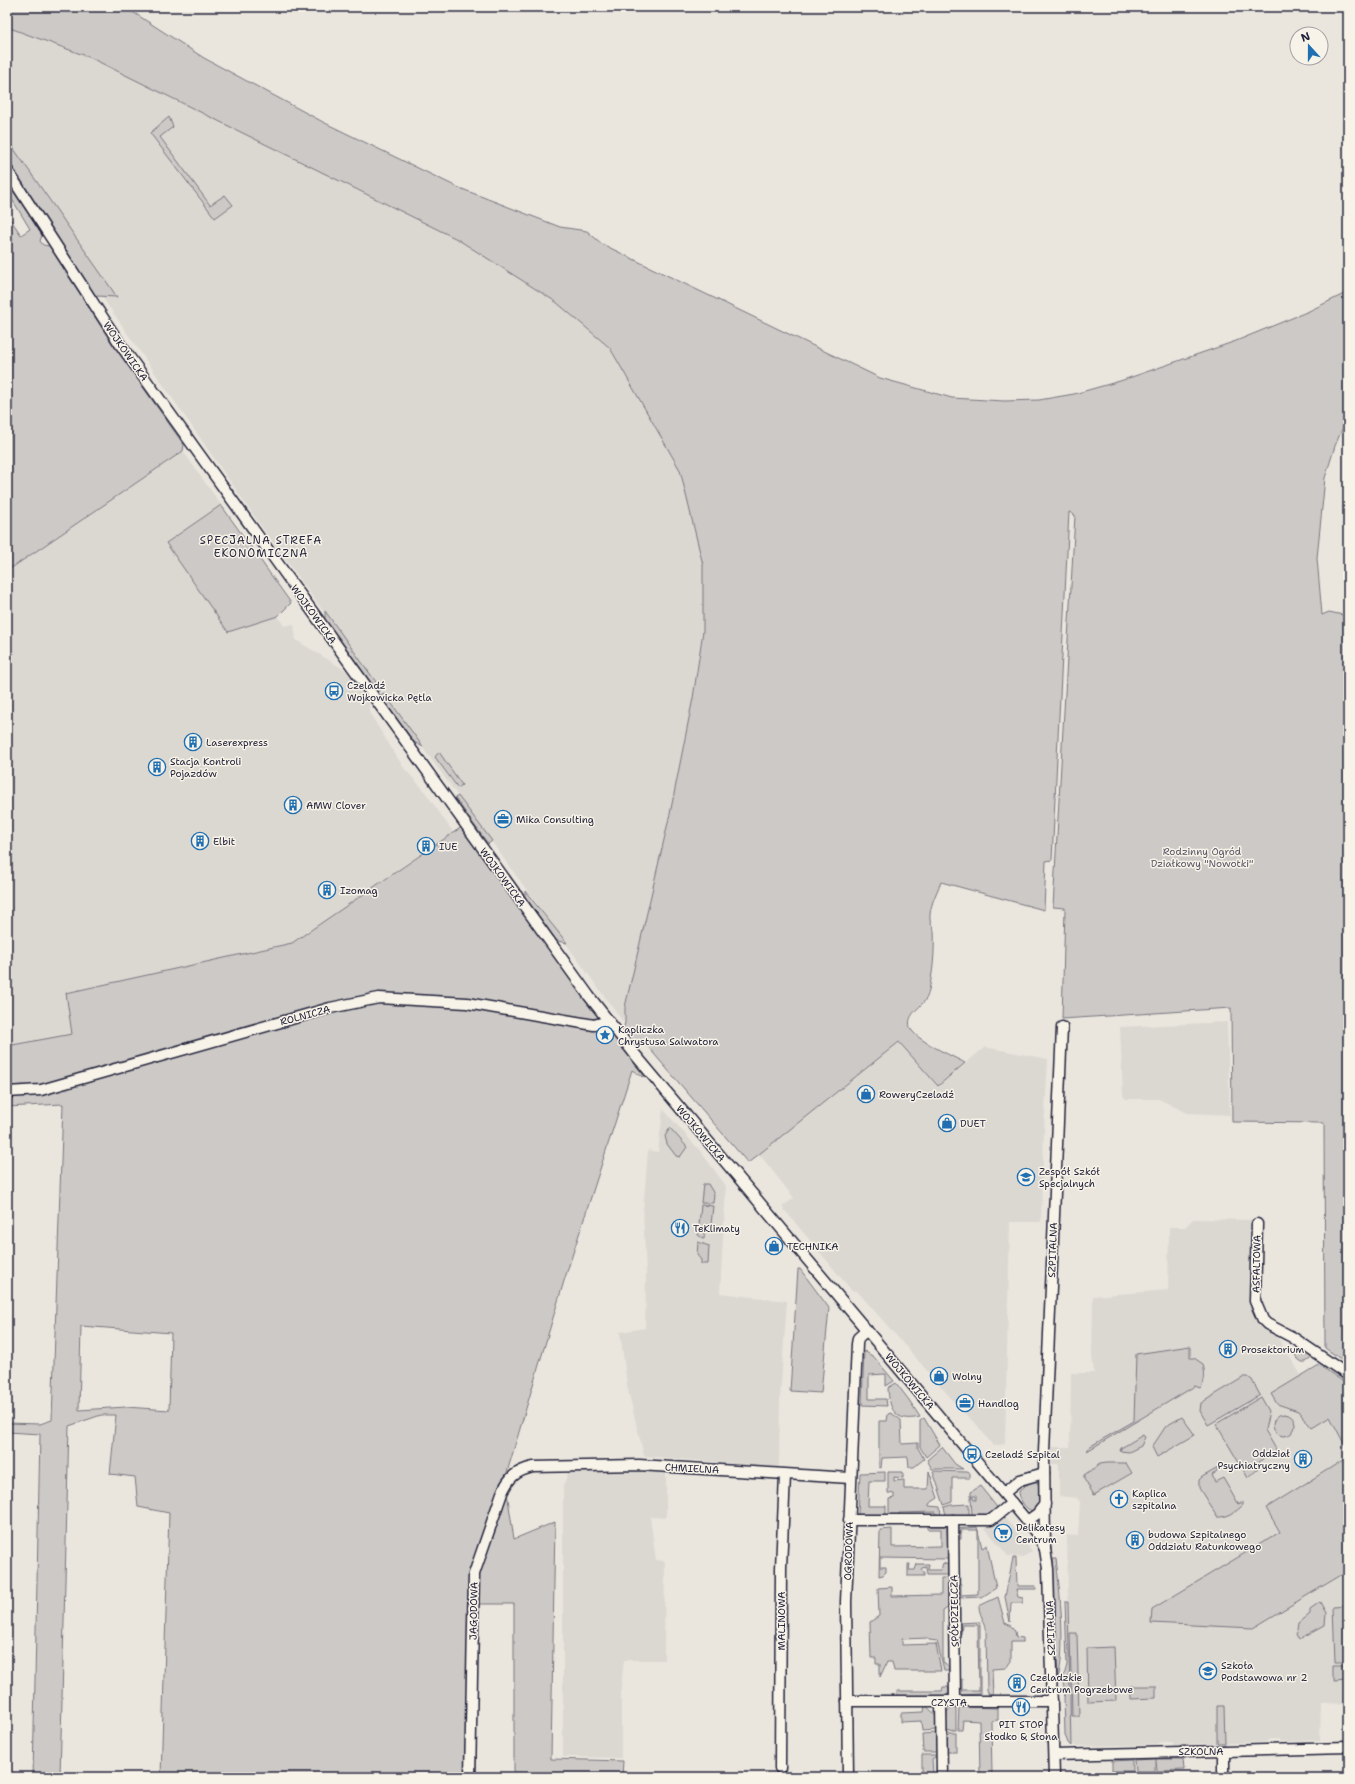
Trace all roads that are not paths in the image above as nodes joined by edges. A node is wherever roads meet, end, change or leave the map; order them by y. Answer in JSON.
{"nodes":[{"id":1,"x":7,"y":170,"type":"edge"},
{"id":2,"x":608,"y":1021,"type":"junction"},
{"id":3,"x":1062,"y":1027,"type":"dead end"},
{"id":4,"x":7,"y":1092,"type":"edge"},
{"id":5,"x":1257,"y":1224,"type":"dead end"},
{"id":6,"x":867,"y":1330,"type":"junction"},
{"id":7,"x":1348,"y":1375,"type":"edge"},
{"id":8,"x":533,"y":1467,"type":"joint"},
{"id":9,"x":1044,"y":1473,"type":"junction"},
{"id":10,"x":785,"y":1475,"type":"junction"},
{"id":11,"x":850,"y":1478,"type":"junction"},
{"id":12,"x":1004,"y":1493,"type":"junction"},
{"id":13,"x":1012,"y":1503,"type":"junction"},
{"id":14,"x":1045,"y":1504,"type":"junction"},
{"id":15,"x":849,"y":1520,"type":"junction"},
{"id":16,"x":952,"y":1520,"type":"junction"},
{"id":17,"x":1027,"y":1521,"type":"junction"},
{"id":18,"x":1045,"y":1549,"type":"junction"},
{"id":19,"x":1052,"y":1701,"type":"junction"},
{"id":20,"x":847,"y":1702,"type":"junction"},
{"id":21,"x":941,"y":1702,"type":"junction"},
{"id":22,"x":955,"y":1702,"type":"junction"},
{"id":23,"x":1348,"y":1748,"type":"edge"},
{"id":24,"x":1224,"y":1751,"type":"junction"},
{"id":25,"x":1054,"y":1755,"type":"junction"},
{"id":26,"x":780,"y":1768,"type":"dead end"},
{"id":27,"x":470,"y":1777,"type":"edge"},
{"id":28,"x":848,"y":1777,"type":"edge"},
{"id":29,"x":942,"y":1777,"type":"edge"},
{"id":30,"x":1054,"y":1777,"type":"edge"},
{"id":31,"x":1224,"y":1777,"type":"edge"}],
"edges":[{"from":1,"to":2,"type":"street","name":"WOJKOWICKA"},
{"from":2,"to":4,"type":"street","name":"ROLNICZA"},
{"from":2,"to":6,"type":"street","name":"WOJKOWICKA"},
{"from":3,"to":9,"type":"street","name":"SZPITALNA"},
{"from":5,"to":7,"type":"street","name":"ASFALTOWA"},
{"from":6,"to":11,"type":"street","name":"OGRODOWA"},
{"from":6,"to":12,"type":"street","name":"WOJKOWICKA"},
{"from":8,"to":10,"type":"street","name":"CHMIELNA"},
{"from":8,"to":27,"type":"street","name":"JAGODOWA"},
{"from":9,"to":12,"type":"street"},
{"from":9,"to":14,"type":"street","name":"SZPITALNA"},
{"from":10,"to":11,"type":"street","name":"CHMIELNA"},
{"from":10,"to":26,"type":"street","name":"MALINOWA"},
{"from":11,"to":15,"type":"street","name":"OGRODOWA"},
{"from":12,"to":13,"type":"street","name":"WOJKOWICKA"},
{"from":13,"to":16,"type":"street"},
{"from":13,"to":17,"type":"street","name":"WOJKOWICKA"},
{"from":14,"to":17,"type":"street"},
{"from":14,"to":18,"type":"street","name":"SZPITALNA"},
{"from":15,"to":16,"type":"street"},
{"from":15,"to":20,"type":"street","name":"OGRODOWA"},
{"from":16,"to":22,"type":"street","name":"SPÓŁDZIELCZA"},
{"from":17,"to":18,"type":"street","name":"WOJKOWICKA"},
{"from":18,"to":19,"type":"street","name":"SZPITALNA"},
{"from":19,"to":22,"type":"street","name":"CZYSTA"},
{"from":19,"to":25,"type":"street","name":"SZPITALNA"},
{"from":20,"to":21,"type":"street","name":"CZYSTA"},
{"from":20,"to":28,"type":"street","name":"OGRODOWA"},
{"from":21,"to":22,"type":"street","name":"CZYSTA"},
{"from":21,"to":29,"type":"street"},
{"from":23,"to":24,"type":"street","name":"SZKOLNA"},
{"from":24,"to":25,"type":"street","name":"SZKOLNA"},
{"from":24,"to":31,"type":"street"},
{"from":25,"to":30,"type":"street","name":"SZPITALNA"}]}
